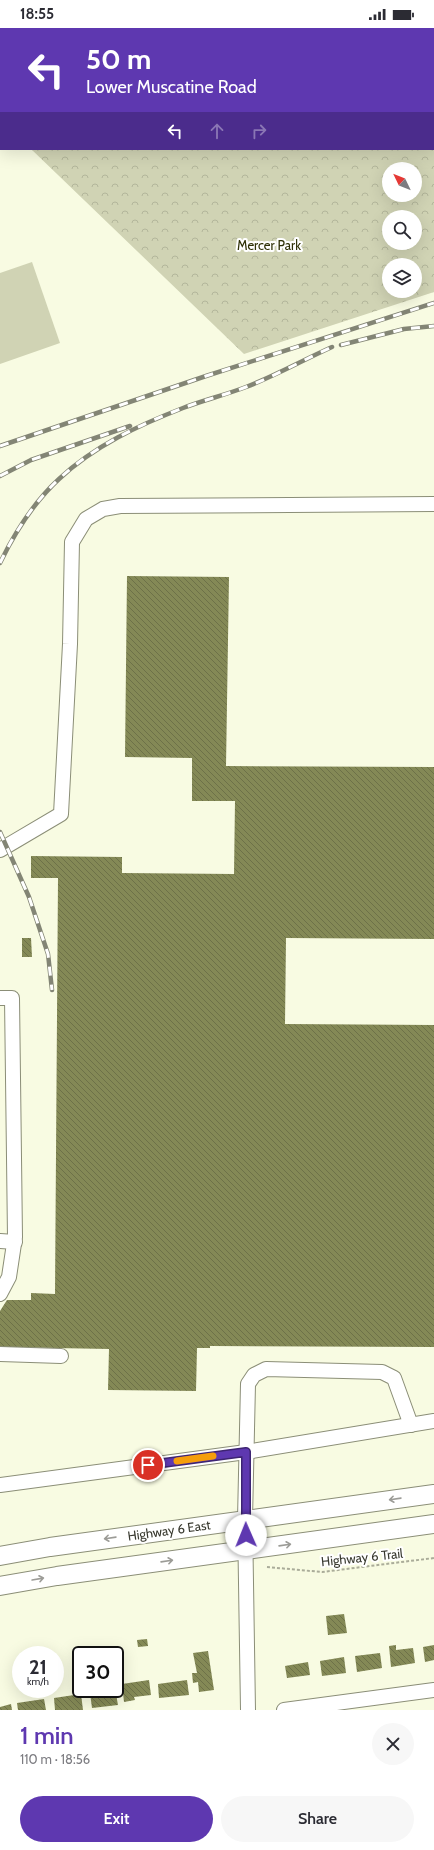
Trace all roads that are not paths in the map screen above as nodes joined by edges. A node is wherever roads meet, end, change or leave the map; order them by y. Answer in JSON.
{"nodes":[{"id":1,"x":434,"y":504,"type":"edge"},
{"id":2,"x":0,"y":850,"type":"edge"},
{"id":3,"x":0,"y":998,"type":"edge"},
{"id":4,"x":0,"y":1241,"type":"edge"},
{"id":5,"x":15,"y":1242,"type":"junction"},
{"id":6,"x":0,"y":1294,"type":"edge"},
{"id":7,"x":0,"y":1354,"type":"edge"},
{"id":8,"x":61,"y":1356,"type":"dead end"},
{"id":9,"x":434,"y":1421,"type":"edge"},
{"id":10,"x":411,"y":1425,"type":"junction"},
{"id":11,"x":246,"y":1452,"type":"junction"},
{"id":12,"x":0,"y":1485,"type":"edge"},
{"id":13,"x":434,"y":1494,"type":"edge"},
{"id":14,"x":245,"y":1519,"type":"junction"},
{"id":15,"x":434,"y":1524,"type":"edge"},
{"id":16,"x":246,"y":1550,"type":"junction"},
{"id":17,"x":0,"y":1556,"type":"edge"},
{"id":18,"x":0,"y":1586,"type":"edge"},
{"id":19,"x":434,"y":1690,"type":"edge"},
{"id":20,"x":248,"y":1710,"type":"edge"},
{"id":21,"x":284,"y":1710,"type":"edge"}],
"edges":[{"from":1,"to":2,"type":"street"},
{"from":3,"to":5,"type":"street"},
{"from":4,"to":5,"type":"street"},
{"from":5,"to":6,"type":"street"},
{"from":7,"to":8,"type":"street"},
{"from":9,"to":10,"type":"street"},
{"from":10,"to":11,"type":"street"},
{"from":10,"to":11,"type":"street"},
{"from":11,"to":12,"type":"street"},
{"from":11,"to":14,"type":"street"},
{"from":13,"to":14,"type":"main road","name":"Highway 6 East","one_way":true},
{"from":14,"to":16,"type":"street"},
{"from":14,"to":17,"type":"main road","name":"Highway 6 East","one_way":true},
{"from":16,"to":15,"type":"main road","one_way":true},
{"from":18,"to":16,"type":"main road","one_way":true},
{"from":16,"to":20,"type":"street"},
{"from":19,"to":21,"type":"street"}]}
